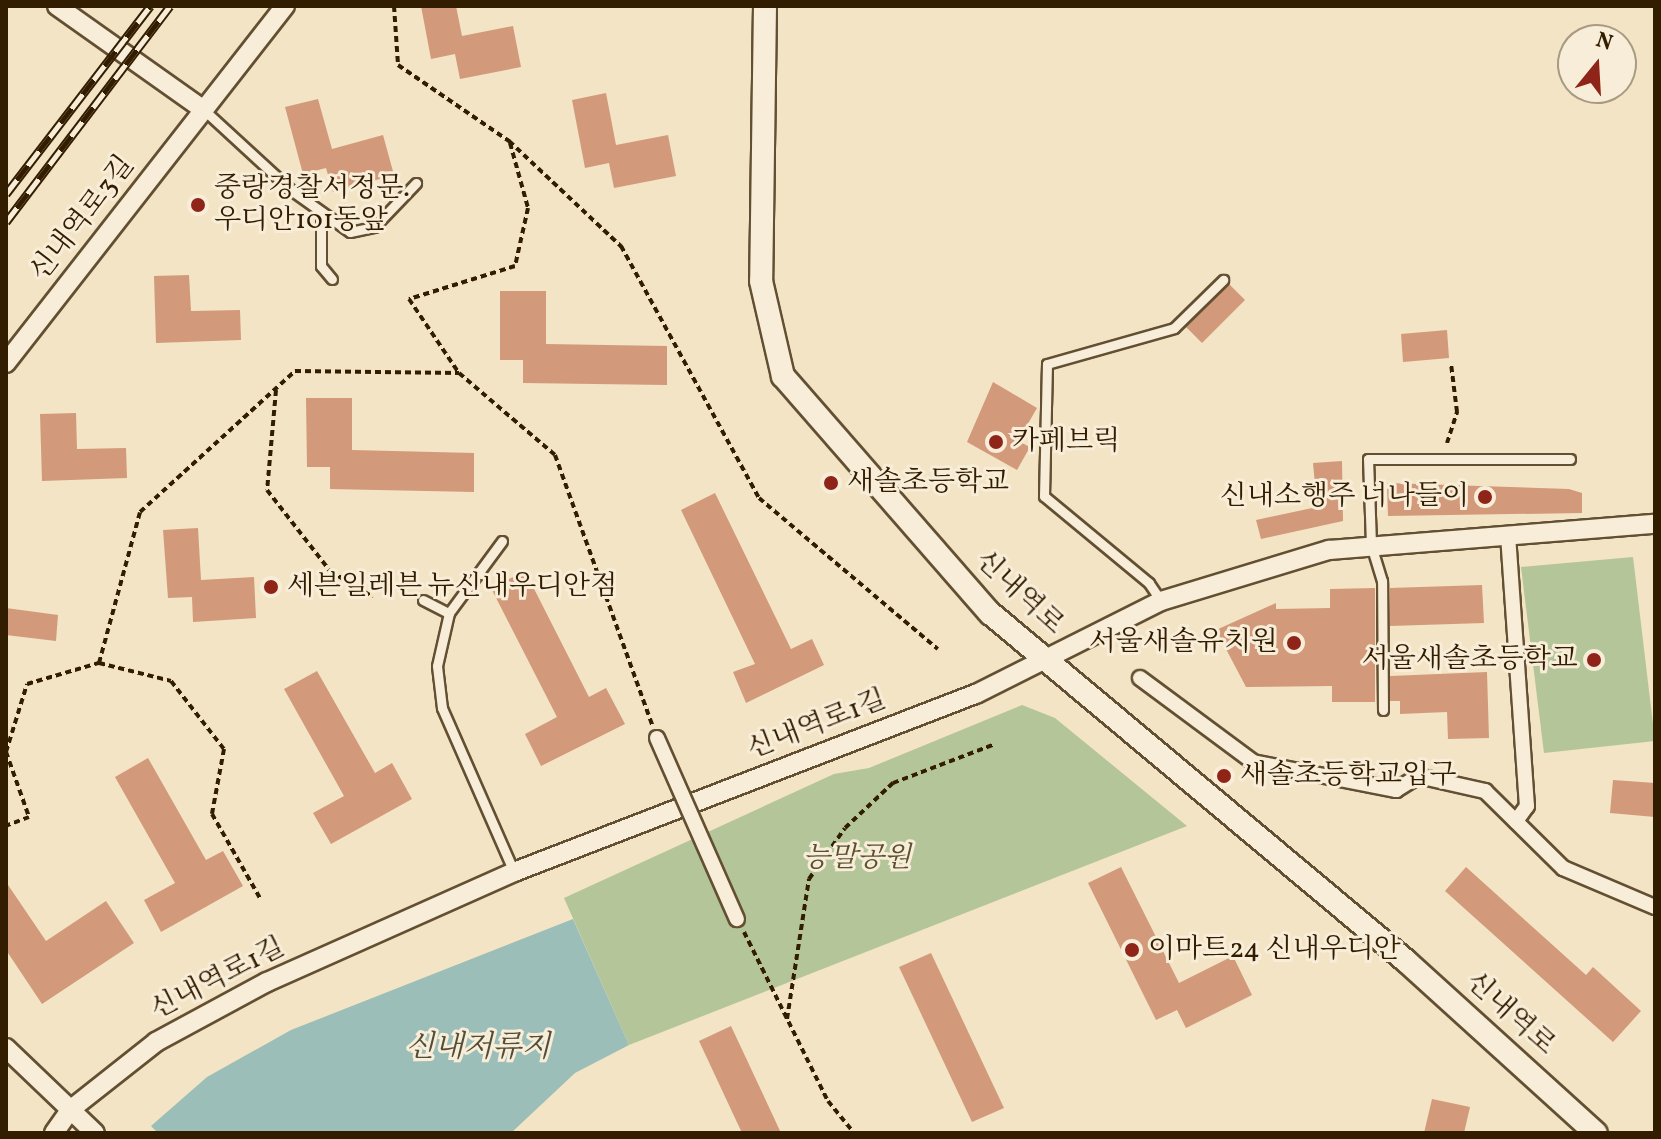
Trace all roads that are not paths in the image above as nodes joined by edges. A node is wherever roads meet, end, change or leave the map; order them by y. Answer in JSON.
{"nodes":[{"id":1,"x":57,"y":6,"type":"edge"},
{"id":2,"x":285,"y":6,"type":"edge"},
{"id":3,"x":765,"y":6,"type":"edge"},
{"id":4,"x":204,"y":110,"type":"junction"},
{"id":5,"x":416,"y":183,"type":"dead end"},
{"id":6,"x":321,"y":212,"type":"junction"},
{"id":7,"x":332,"y":279,"type":"dead end"},
{"id":8,"x":1223,"y":280,"type":"dead end"},
{"id":9,"x":6,"y":363,"type":"edge"},
{"id":10,"x":1570,"y":459,"type":"dead end"},
{"id":11,"x":1655,"y":524,"type":"edge"},
{"id":12,"x":1508,"y":535,"type":"junction"},
{"id":13,"x":502,"y":541,"type":"dead end"},
{"id":14,"x":1371,"y":544,"type":"junction"},
{"id":15,"x":423,"y":600,"type":"dead end"},
{"id":16,"x":1161,"y":601,"type":"junction"},
{"id":17,"x":449,"y":613,"type":"junction"},
{"id":18,"x":1046,"y":659,"type":"junction"},
{"id":19,"x":1140,"y":678,"type":"dead end"},
{"id":20,"x":1383,"y":710,"type":"dead end"},
{"id":21,"x":657,"y":738,"type":"road end"},
{"id":22,"x":1516,"y":821,"type":"junction"},
{"id":23,"x":514,"y":872,"type":"junction"},
{"id":24,"x":1655,"y":907,"type":"edge"},
{"id":25,"x":737,"y":919,"type":"road end"},
{"id":26,"x":6,"y":1048,"type":"edge"},
{"id":27,"x":70,"y":1110,"type":"junction"},
{"id":28,"x":54,"y":1133,"type":"edge"},
{"id":29,"x":95,"y":1133,"type":"edge"},
{"id":30,"x":1596,"y":1133,"type":"edge"}],
"edges":[{"from":1,"to":4,"type":"street"},
{"from":2,"to":4,"type":"street","name":"신내역로3길"},
{"from":3,"to":18,"type":"street","name":"신내역로"},
{"from":4,"to":6,"type":"lane"},
{"from":4,"to":9,"type":"street","name":"신내역로3길"},
{"from":5,"to":6,"type":"lane"},
{"from":6,"to":7,"type":"lane"},
{"from":8,"to":16,"type":"lane"},
{"from":10,"to":14,"type":"lane"},
{"from":11,"to":12,"type":"street","name":"신내역로1길"},
{"from":12,"to":14,"type":"street","name":"신내역로1길"},
{"from":12,"to":22,"type":"street"},
{"from":13,"to":17,"type":"lane"},
{"from":14,"to":16,"type":"street","name":"신내역로1길"},
{"from":14,"to":20,"type":"lane"},
{"from":15,"to":17,"type":"lane"},
{"from":16,"to":18,"type":"street","name":"신내역로1길"},
{"from":17,"to":23,"type":"lane"},
{"from":18,"to":23,"type":"street","name":"신내역로1길"},
{"from":18,"to":30,"type":"street","name":"신내역로"},
{"from":19,"to":22,"type":"street"},
{"from":21,"to":25,"type":"street","bridge":true},
{"from":22,"to":24,"type":"street"},
{"from":23,"to":27,"type":"street","name":"신내역로1길"},
{"from":26,"to":27,"type":"street"},
{"from":27,"to":28,"type":"street","name":"신내역로1길"},
{"from":27,"to":29,"type":"street"}]}
